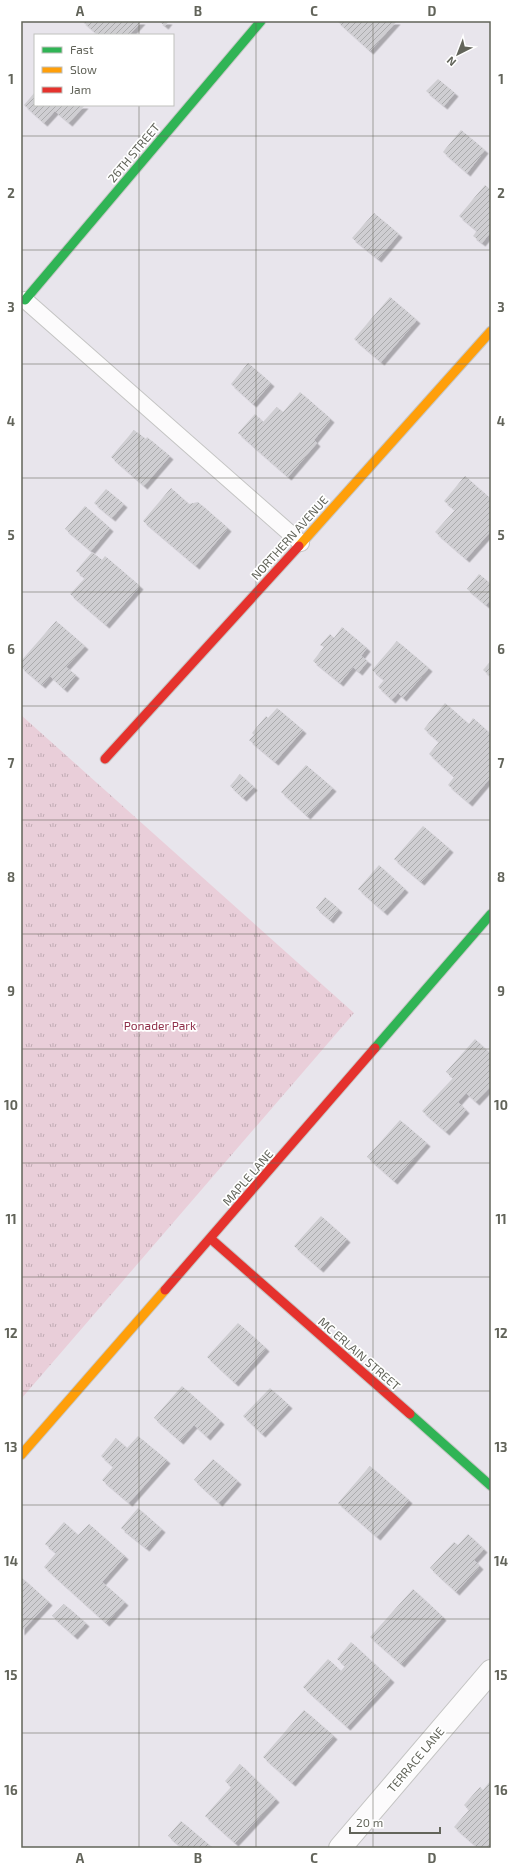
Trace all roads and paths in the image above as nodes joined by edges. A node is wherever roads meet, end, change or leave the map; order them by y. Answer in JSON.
{"nodes":[{"id":1,"x":261,"y":21,"type":"edge"},
{"id":2,"x":25,"y":300,"type":"joint"},
{"id":3,"x":491,"y":331,"type":"edge"},
{"id":4,"x":301,"y":543,"type":"junction"},
{"id":5,"x":105,"y":759,"type":"dead end"},
{"id":6,"x":491,"y":914,"type":"edge"},
{"id":7,"x":211,"y":1239,"type":"junction"},
{"id":8,"x":21,"y":1455,"type":"edge"},
{"id":9,"x":491,"y":1486,"type":"edge"},
{"id":10,"x":491,"y":1672,"type":"edge"},
{"id":11,"x":340,"y":1848,"type":"edge"}],
"edges":[{"from":1,"to":2,"type":"street","name":"26TH STREET"},
{"from":2,"to":4,"type":"lane"},
{"from":3,"to":4,"type":"street","name":"NORTHERN AVENUE"},
{"from":4,"to":5,"type":"street","name":"NORTHERN AVENUE"},
{"from":6,"to":7,"type":"street","name":"MAPLE LANE"},
{"from":7,"to":8,"type":"street","name":"MAPLE LANE"},
{"from":7,"to":9,"type":"street","name":"MC ERLAIN STREET"},
{"from":10,"to":11,"type":"street","name":"TERRACE LANE"}]}
